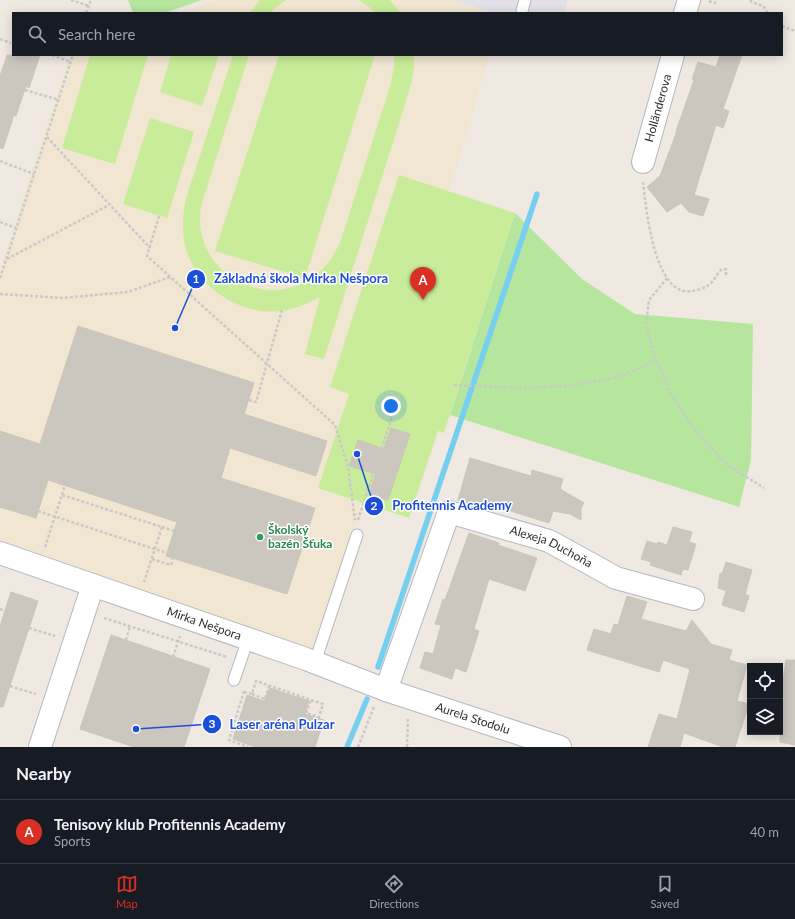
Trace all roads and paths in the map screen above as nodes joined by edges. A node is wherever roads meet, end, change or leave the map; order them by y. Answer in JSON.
{"nodes":[{"id":1,"x":71,"y":0,"type":"edge"},
{"id":2,"x":91,"y":0,"type":"edge"},
{"id":3,"x":689,"y":0,"type":"edge"},
{"id":4,"x":707,"y":0,"type":"edge"},
{"id":5,"x":716,"y":0,"type":"edge"},
{"id":6,"x":750,"y":0,"type":"edge"},
{"id":7,"x":89,"y":6,"type":"junction"},
{"id":8,"x":86,"y":12,"type":"edge"},
{"id":9,"x":685,"y":12,"type":"edge"},
{"id":10,"x":767,"y":12,"type":"edge"},
{"id":11,"x":783,"y":26,"type":"edge"},
{"id":12,"x":795,"y":31,"type":"edge"},
{"id":13,"x":0,"y":39,"type":"edge"},
{"id":14,"x":11,"y":43,"type":"dead end"},
{"id":15,"x":55,"y":56,"type":"edge"},
{"id":16,"x":73,"y":56,"type":"edge"},
{"id":17,"x":673,"y":56,"type":"edge"},
{"id":18,"x":71,"y":62,"type":"junction"},
{"id":19,"x":25,"y":90,"type":"dead end"},
{"id":20,"x":59,"y":100,"type":"junction"},
{"id":21,"x":46,"y":137,"type":"junction"},
{"id":22,"x":0,"y":161,"type":"edge"},
{"id":23,"x":643,"y":162,"type":"joint"},
{"id":24,"x":34,"y":174,"type":"junction"},
{"id":25,"x":109,"y":205,"type":"junction"},
{"id":26,"x":159,"y":216,"type":"dead end"},
{"id":27,"x":0,"y":222,"type":"edge"},
{"id":28,"x":16,"y":228,"type":"junction"},
{"id":29,"x":150,"y":248,"type":"junction"},
{"id":30,"x":6,"y":259,"type":"junction"},
{"id":31,"x":2,"y":268,"type":"edge"},
{"id":32,"x":170,"y":277,"type":"junction"},
{"id":33,"x":726,"y":277,"type":"dead end"},
{"id":34,"x":0,"y":278,"type":"edge"},
{"id":35,"x":667,"y":278,"type":"junction"},
{"id":36,"x":0,"y":294,"type":"edge"},
{"id":37,"x":282,"y":310,"type":"dead end"},
{"id":38,"x":657,"y":361,"type":"junction"},
{"id":39,"x":266,"y":364,"type":"junction"},
{"id":40,"x":454,"y":385,"type":"dead end"},
{"id":41,"x":398,"y":399,"type":"dead end"},
{"id":42,"x":249,"y":400,"type":"dead end"},
{"id":43,"x":65,"y":486,"type":"dead end"},
{"id":44,"x":764,"y":488,"type":"dead end"},
{"id":45,"x":62,"y":495,"type":"junction"},
{"id":46,"x":38,"y":511,"type":"dead end"},
{"id":47,"x":55,"y":516,"type":"junction"},
{"id":48,"x":162,"y":527,"type":"junction"},
{"id":49,"x":174,"y":531,"type":"dead end"},
{"id":50,"x":357,"y":535,"type":"dead end"},
{"id":51,"x":155,"y":549,"type":"junction"},
{"id":52,"x":0,"y":553,"type":"edge"},
{"id":53,"x":43,"y":553,"type":"dead end"},
{"id":54,"x":167,"y":553,"type":"dead end"},
{"id":55,"x":173,"y":558,"type":"dead end"},
{"id":56,"x":152,"y":559,"type":"junction"},
{"id":57,"x":93,"y":586,"type":"junction"},
{"id":58,"x":693,"y":599,"type":"dead end"},
{"id":59,"x":138,"y":601,"type":"junction"},
{"id":60,"x":0,"y":609,"type":"edge"},
{"id":61,"x":5,"y":611,"type":"dead end"},
{"id":62,"x":130,"y":626,"type":"dead end"},
{"id":63,"x":29,"y":628,"type":"dead end"},
{"id":64,"x":58,"y":637,"type":"dead end"},
{"id":65,"x":248,"y":639,"type":"junction"},
{"id":66,"x":126,"y":640,"type":"dead end"},
{"id":67,"x":315,"y":662,"type":"junction"},
{"id":68,"x":234,"y":680,"type":"dead end"},
{"id":69,"x":246,"y":684,"type":"dead end"},
{"id":70,"x":10,"y":686,"type":"dead end"},
{"id":71,"x":269,"y":686,"type":"junction"},
{"id":72,"x":244,"y":692,"type":"junction"},
{"id":73,"x":252,"y":694,"type":"junction"},
{"id":74,"x":39,"y":695,"type":"dead end"},
{"id":75,"x":381,"y":695,"type":"junction"},
{"id":76,"x":311,"y":700,"type":"junction"},
{"id":77,"x":408,"y":712,"type":"dead end"},
{"id":78,"x":40,"y":747,"type":"edge"},
{"id":79,"x":248,"y":747,"type":"edge"},
{"id":80,"x":358,"y":747,"type":"edge"},
{"id":81,"x":407,"y":747,"type":"edge"},
{"id":82,"x":560,"y":747,"type":"edge"}],
"edges":[{"from":1,"to":7,"type":"path"},
{"from":2,"to":7,"type":"path"},
{"from":3,"to":9,"type":"street"},
{"from":4,"to":5,"type":"path"},
{"from":6,"to":10,"type":"path"},
{"from":7,"to":8,"type":"path"},
{"from":11,"to":12,"type":"path"},
{"from":13,"to":14,"type":"path"},
{"from":15,"to":18,"type":"path"},
{"from":16,"to":18,"type":"path"},
{"from":17,"to":23,"type":"street","name":"Holländerova"},
{"from":18,"to":20,"type":"path"},
{"from":19,"to":20,"type":"path"},
{"from":20,"to":21,"type":"path"},
{"from":21,"to":24,"type":"path"},
{"from":21,"to":25,"type":"path"},
{"from":22,"to":24,"type":"path"},
{"from":23,"to":35,"type":"path"},
{"from":24,"to":28,"type":"path"},
{"from":25,"to":29,"type":"path"},
{"from":25,"to":30,"type":"path"},
{"from":26,"to":29,"type":"path"},
{"from":27,"to":28,"type":"path"},
{"from":28,"to":30,"type":"path"},
{"from":29,"to":32,"type":"path"},
{"from":30,"to":31,"type":"path"},
{"from":31,"to":34,"type":"path"},
{"from":32,"to":36,"type":"path"},
{"from":32,"to":39,"type":"path"},
{"from":33,"to":35,"type":"path"},
{"from":35,"to":38,"type":"path"},
{"from":37,"to":39,"type":"path"},
{"from":38,"to":40,"type":"path"},
{"from":38,"to":44,"type":"path"},
{"from":39,"to":41,"type":"path"},
{"from":39,"to":42,"type":"path"},
{"from":43,"to":45,"type":"path"},
{"from":45,"to":47,"type":"path"},
{"from":45,"to":48,"type":"path"},
{"from":46,"to":47,"type":"path"},
{"from":47,"to":51,"type":"path"},
{"from":47,"to":53,"type":"path"},
{"from":48,"to":49,"type":"path"},
{"from":48,"to":51,"type":"path"},
{"from":50,"to":67,"type":"lane"},
{"from":51,"to":54,"type":"path"},
{"from":51,"to":56,"type":"path"},
{"from":52,"to":57,"type":"street","name":"Mirka Nešpora"},
{"from":55,"to":56,"type":"path"},
{"from":56,"to":59,"type":"path"},
{"from":57,"to":59,"type":"street","name":"Mirka Nešpora"},
{"from":57,"to":78,"type":"street"},
{"from":58,"to":75,"type":"street","name":"Alexeja Duchoňa"},
{"from":59,"to":65,"type":"street","name":"Mirka Nešpora"},
{"from":60,"to":61,"type":"path"},
{"from":62,"to":66,"type":"path"},
{"from":63,"to":64,"type":"path"},
{"from":65,"to":67,"type":"street","name":"Mirka Nešpora"},
{"from":65,"to":68,"type":"lane"},
{"from":67,"to":75,"type":"street","name":"Mirka Nešpora"},
{"from":69,"to":72,"type":"path"},
{"from":70,"to":74,"type":"path"},
{"from":71,"to":73,"type":"path"},
{"from":71,"to":73,"type":"path"},
{"from":71,"to":76,"type":"path"},
{"from":72,"to":73,"type":"path"},
{"from":72,"to":79,"type":"path"},
{"from":75,"to":80,"type":"path"},
{"from":75,"to":82,"type":"street","name":"Aurela Stodolu"},
{"from":76,"to":76,"type":"path"},
{"from":77,"to":81,"type":"path"}]}
